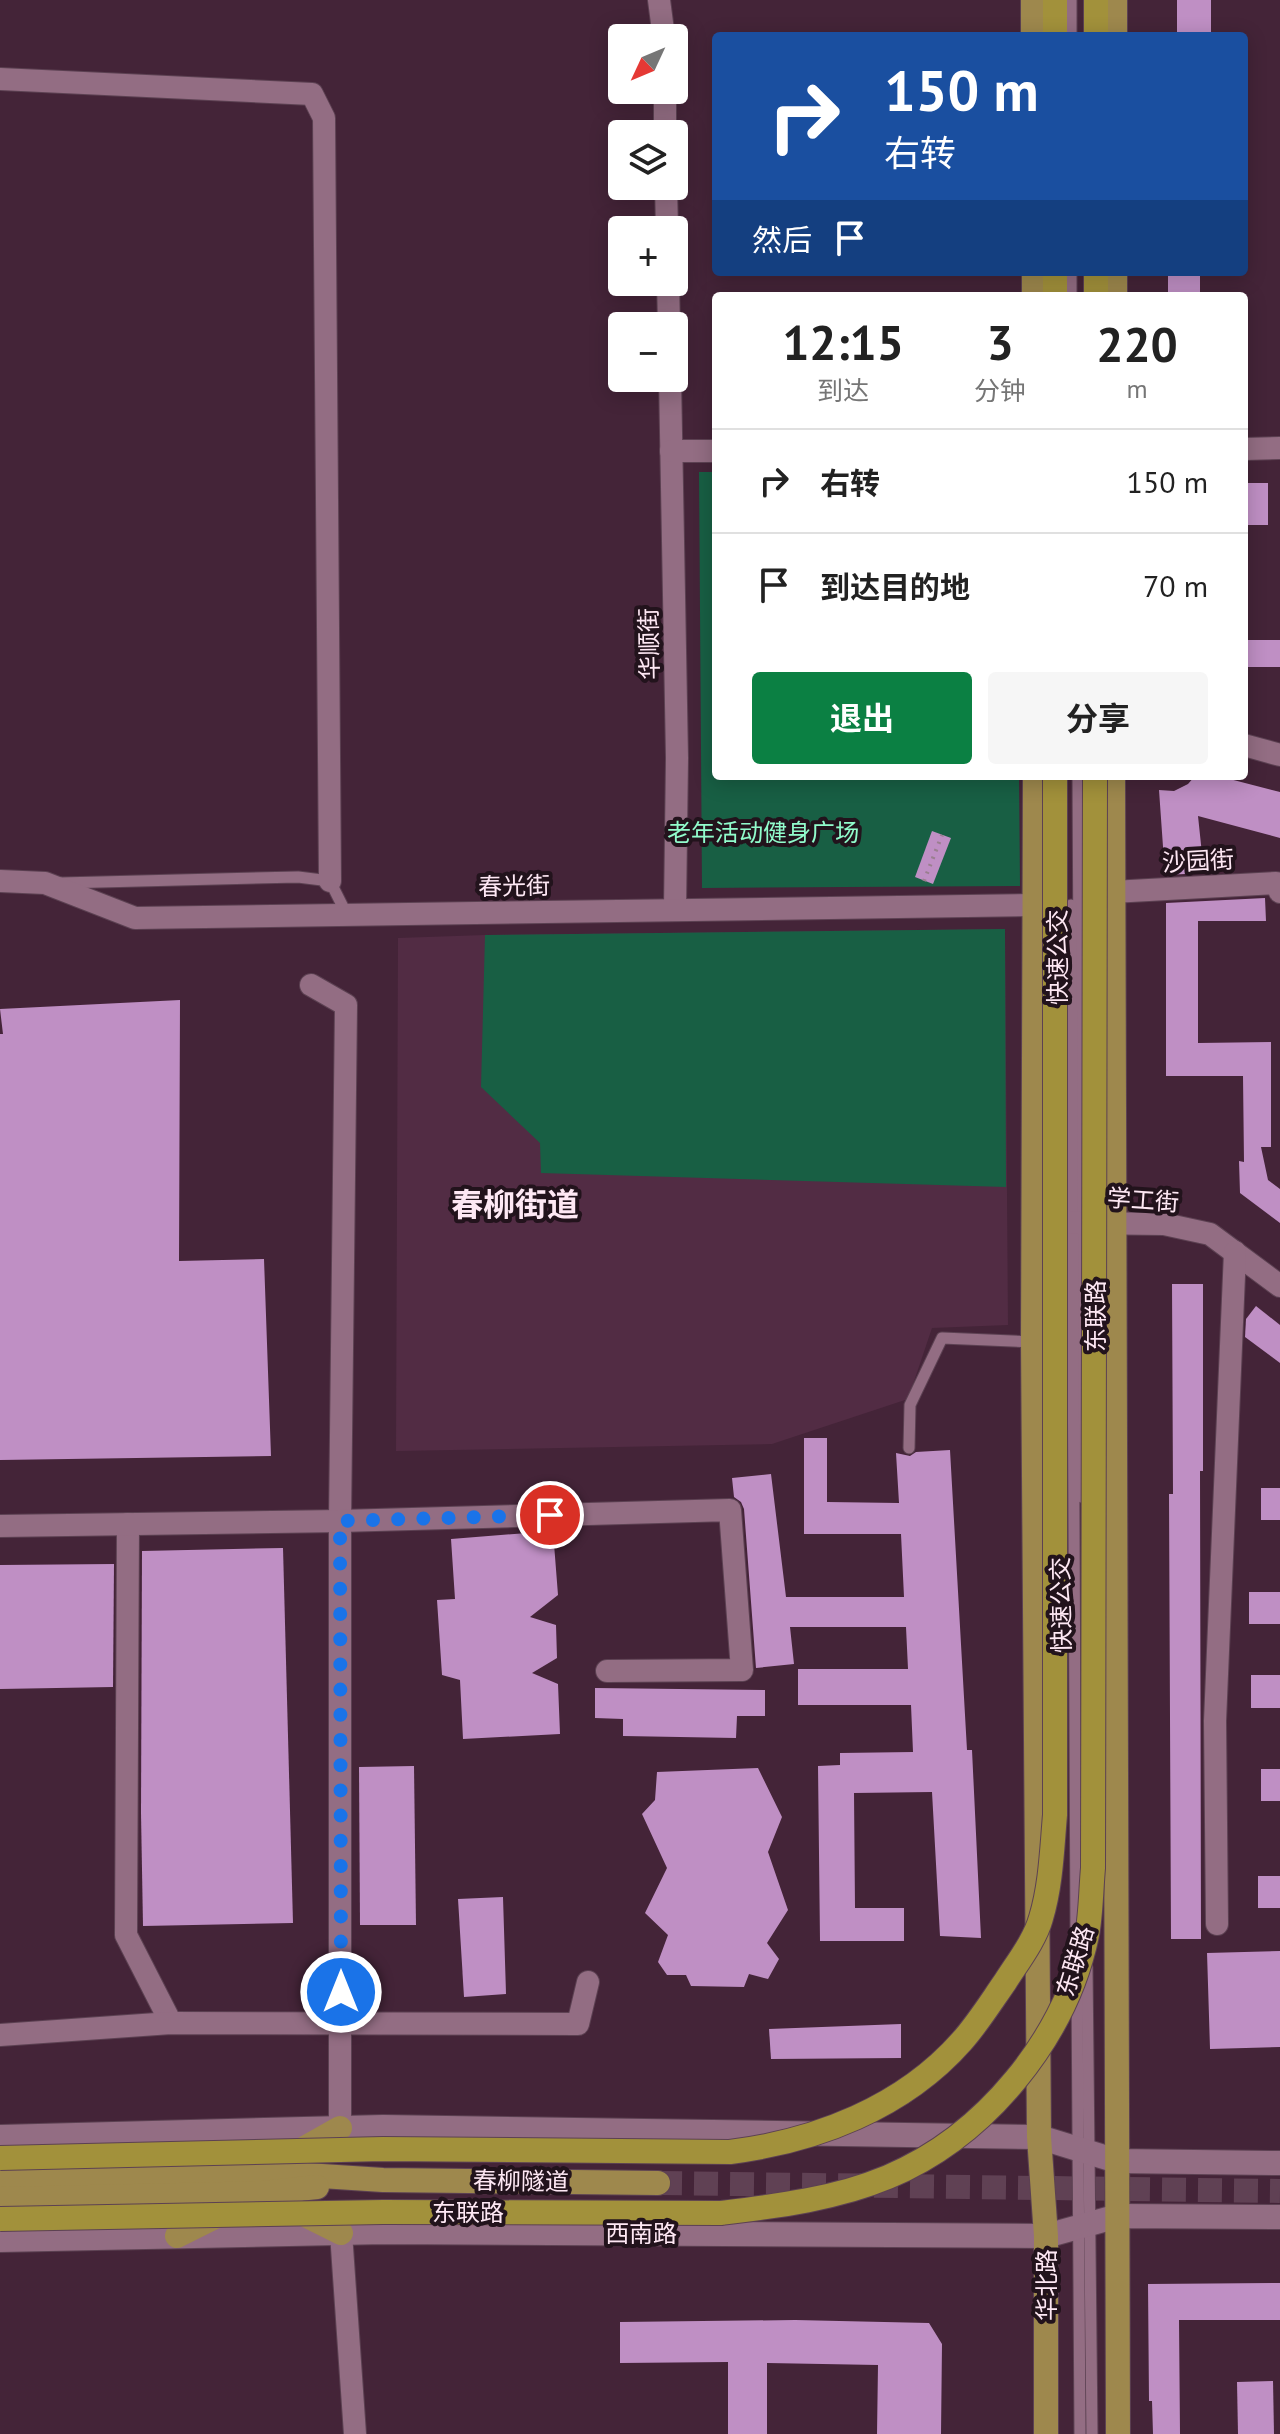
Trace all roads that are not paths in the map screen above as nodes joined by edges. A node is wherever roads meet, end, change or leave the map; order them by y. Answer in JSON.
{"nodes":[{"id":1,"x":659,"y":0,"type":"edge"},
{"id":2,"x":1033,"y":0,"type":"edge"},
{"id":3,"x":1055,"y":0,"type":"edge"},
{"id":4,"x":1071,"y":0,"type":"edge"},
{"id":5,"x":1078,"y":0,"type":"edge"},
{"id":6,"x":1096,"y":0,"type":"edge"},
{"id":7,"x":1115,"y":0,"type":"edge"},
{"id":8,"x":662,"y":24,"type":"edge"},
{"id":9,"x":1033,"y":32,"type":"edge"},
{"id":10,"x":1055,"y":32,"type":"edge"},
{"id":11,"x":1071,"y":32,"type":"edge"},
{"id":12,"x":1078,"y":32,"type":"edge"},
{"id":13,"x":1096,"y":32,"type":"edge"},
{"id":14,"x":1115,"y":32,"type":"edge"},
{"id":15,"x":0,"y":79,"type":"edge"},
{"id":16,"x":670,"y":392,"type":"edge"},
{"id":17,"x":1280,"y":448,"type":"edge"},
{"id":18,"x":1248,"y":449,"type":"edge"},
{"id":19,"x":671,"y":451,"type":"junction"},
{"id":20,"x":712,"y":451,"type":"edge"},
{"id":21,"x":1248,"y":746,"type":"edge"},
{"id":22,"x":1280,"y":755,"type":"edge"},
{"id":23,"x":1035,"y":780,"type":"edge"},
{"id":24,"x":1055,"y":780,"type":"edge"},
{"id":25,"x":1071,"y":780,"type":"edge"},
{"id":26,"x":1078,"y":780,"type":"edge"},
{"id":27,"x":1095,"y":780,"type":"edge"},
{"id":28,"x":1113,"y":780,"type":"edge"},
{"id":29,"x":0,"y":881,"type":"edge"},
{"id":30,"x":330,"y":881,"type":"junction"},
{"id":31,"x":45,"y":883,"type":"junction"},
{"id":32,"x":1112,"y":892,"type":"junction"},
{"id":33,"x":1280,"y":892,"type":"edge"},
{"id":34,"x":1035,"y":905,"type":"junction"},
{"id":35,"x":675,"y":909,"type":"junction"},
{"id":36,"x":347,"y":915,"type":"junction"},
{"id":37,"x":311,"y":985,"type":"dead end"},
{"id":38,"x":1033,"y":1219,"type":"junction"},
{"id":39,"x":1075,"y":1222,"type":"junction"},
{"id":40,"x":1112,"y":1223,"type":"junction"},
{"id":41,"x":1235,"y":1252,"type":"junction"},
{"id":42,"x":1280,"y":1286,"type":"edge"},
{"id":43,"x":1033,"y":1342,"type":"junction"},
{"id":44,"x":909,"y":1448,"type":"dead end"},
{"id":45,"x":340,"y":1521,"type":"junction"},
{"id":46,"x":128,"y":1524,"type":"junction"},
{"id":47,"x":0,"y":1526,"type":"edge"},
{"id":48,"x":607,"y":1671,"type":"dead end"},
{"id":49,"x":1217,"y":1924,"type":"dead end"},
{"id":50,"x":588,"y":1982,"type":"dead end"},
{"id":51,"x":171,"y":2023,"type":"junction"},
{"id":52,"x":341,"y":2024,"type":"junction"},
{"id":53,"x":0,"y":2035,"type":"edge"},
{"id":54,"x":340,"y":2128,"type":"junction"},
{"id":55,"x":0,"y":2137,"type":"edge"},
{"id":56,"x":1039,"y":2137,"type":"junction"},
{"id":57,"x":1084,"y":2150,"type":"junction"},
{"id":58,"x":0,"y":2158,"type":"edge"},
{"id":59,"x":1117,"y":2161,"type":"junction"},
{"id":60,"x":1280,"y":2163,"type":"edge"},
{"id":61,"x":5,"y":2174,"type":"edge"},
{"id":62,"x":261,"y":2183,"type":"junction"},
{"id":63,"x":658,"y":2183,"type":"tunnel mouth"},
{"id":64,"x":0,"y":2199,"type":"edge"},
{"id":65,"x":1118,"y":2216,"type":"junction"},
{"id":66,"x":1280,"y":2217,"type":"edge"},
{"id":67,"x":0,"y":2219,"type":"edge"},
{"id":68,"x":1084,"y":2225,"type":"junction"},
{"id":69,"x":341,"y":2233,"type":"junction"},
{"id":70,"x":177,"y":2236,"type":"junction"},
{"id":71,"x":1046,"y":2236,"type":"junction"},
{"id":72,"x":0,"y":2240,"type":"edge"},
{"id":73,"x":355,"y":2434,"type":"edge"},
{"id":74,"x":1046,"y":2434,"type":"edge"},
{"id":75,"x":1080,"y":2434,"type":"edge"},
{"id":76,"x":1092,"y":2434,"type":"edge"},
{"id":77,"x":1118,"y":2434,"type":"edge"}],
"edges":[{"from":1,"to":8,"type":"street"},
{"from":2,"to":9,"type":"main road"},
{"from":3,"to":10,"type":"highway"},
{"from":4,"to":11,"type":"lane"},
{"from":5,"to":12,"type":"lane"},
{"from":6,"to":13,"type":"highway"},
{"from":7,"to":14,"type":"main road"},
{"from":15,"to":30,"type":"street"},
{"from":16,"to":19,"type":"street","name":"华顺街"},
{"from":17,"to":18,"type":"street"},
{"from":19,"to":20,"type":"street"},
{"from":19,"to":35,"type":"street","name":"华顺街"},
{"from":21,"to":22,"type":"street"},
{"from":23,"to":34,"type":"main road","name":"华北路"},
{"from":24,"to":58,"type":"highway","name":"东联路","bridge":true},
{"from":25,"to":39,"type":"lane","name":"快速公交"},
{"from":26,"to":39,"type":"lane","name":"快速公交"},
{"from":27,"to":67,"type":"highway","name":"东联路","bridge":true},
{"from":28,"to":32,"type":"main road"},
{"from":29,"to":31,"type":"street","name":"春光街"},
{"from":30,"to":31,"type":"lane"},
{"from":30,"to":36,"type":"lane"},
{"from":31,"to":36,"type":"street","name":"春光街"},
{"from":32,"to":33,"type":"street","name":"沙园街"},
{"from":32,"to":40,"type":"main road"},
{"from":34,"to":35,"type":"street","name":"春光街"},
{"from":34,"to":38,"type":"main road","name":"华北路"},
{"from":35,"to":36,"type":"street","name":"春光街"},
{"from":37,"to":45,"type":"street"},
{"from":38,"to":39,"type":"street","name":"学工街"},
{"from":38,"to":43,"type":"main road","name":"华北路"},
{"from":39,"to":40,"type":"street","name":"学工街"},
{"from":39,"to":57,"type":"lane","name":"快速公交"},
{"from":40,"to":41,"type":"street","name":"学工街"},
{"from":40,"to":59,"type":"main road"},
{"from":41,"to":42,"type":"street","name":"学工街"},
{"from":41,"to":49,"type":"street"},
{"from":43,"to":44,"type":"lane"},
{"from":43,"to":56,"type":"main road","name":"华北路"},
{"from":45,"to":46,"type":"street"},
{"from":45,"to":48,"type":"street"},
{"from":45,"to":52,"type":"street"},
{"from":46,"to":47,"type":"street"},
{"from":46,"to":51,"type":"street"},
{"from":50,"to":52,"type":"street"},
{"from":51,"to":52,"type":"street"},
{"from":51,"to":53,"type":"street"},
{"from":52,"to":54,"type":"street"},
{"from":54,"to":55,"type":"main road"},
{"from":54,"to":56,"type":"main road"},
{"from":54,"to":62,"type":"main road"},
{"from":56,"to":57,"type":"main road"},
{"from":56,"to":71,"type":"main road","name":"华北路"},
{"from":57,"to":59,"type":"main road"},
{"from":57,"to":68,"type":"lane","name":"快速公交"},
{"from":59,"to":60,"type":"main road"},
{"from":59,"to":65,"type":"main road"},
{"from":61,"to":62,"type":"main road"},
{"from":62,"to":63,"type":"main road","name":"春柳隧道"},
{"from":62,"to":64,"type":"main road"},
{"from":62,"to":69,"type":"main road"},
{"from":62,"to":70,"type":"main road"},
{"from":65,"to":66,"type":"main road","name":"西南路"},
{"from":65,"to":68,"type":"main road","name":"西南路"},
{"from":65,"to":77,"type":"main road"},
{"from":68,"to":71,"type":"main road","name":"西南路"},
{"from":68,"to":75,"type":"lane","name":"快速公交"},
{"from":68,"to":76,"type":"lane","name":"快速公交"},
{"from":69,"to":70,"type":"main road","name":"西南路"},
{"from":69,"to":71,"type":"main road","name":"西南路"},
{"from":69,"to":73,"type":"street"},
{"from":70,"to":72,"type":"main road","name":"西南路"},
{"from":71,"to":74,"type":"main road","name":"华北路"}]}
